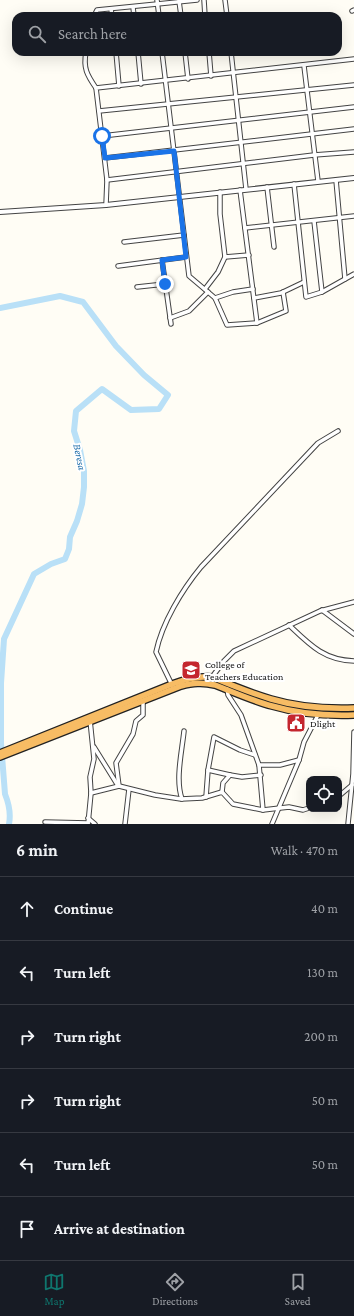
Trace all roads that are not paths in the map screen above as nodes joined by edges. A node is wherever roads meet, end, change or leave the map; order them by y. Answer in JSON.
{"nodes":[{"id":1,"x":197,"y":0,"type":"edge"},
{"id":2,"x":204,"y":0,"type":"edge"},
{"id":3,"x":225,"y":0,"type":"edge"},
{"id":4,"x":179,"y":1,"type":"edge"},
{"id":5,"x":157,"y":2,"type":"edge"},
{"id":6,"x":134,"y":7,"type":"junction"},
{"id":7,"x":111,"y":9,"type":"junction"},
{"id":8,"x":96,"y":12,"type":"edge"},
{"id":9,"x":111,"y":12,"type":"edge"},
{"id":10,"x":134,"y":12,"type":"edge"},
{"id":11,"x":158,"y":12,"type":"edge"},
{"id":12,"x":180,"y":12,"type":"edge"},
{"id":13,"x":205,"y":12,"type":"edge"},
{"id":14,"x":226,"y":12,"type":"edge"},
{"id":15,"x":85,"y":56,"type":"edge"},
{"id":16,"x":116,"y":56,"type":"edge"},
{"id":17,"x":138,"y":56,"type":"edge"},
{"id":18,"x":163,"y":56,"type":"edge"},
{"id":19,"x":185,"y":56,"type":"edge"},
{"id":20,"x":209,"y":56,"type":"edge"},
{"id":21,"x":231,"y":56,"type":"edge"},
{"id":22,"x":354,"y":59,"type":"edge"},
{"id":23,"x":304,"y":66,"type":"junction"},
{"id":24,"x":233,"y":74,"type":"junction"},
{"id":25,"x":211,"y":76,"type":"junction"},
{"id":26,"x":188,"y":79,"type":"junction"},
{"id":27,"x":166,"y":82,"type":"junction"},
{"id":28,"x":141,"y":84,"type":"junction"},
{"id":29,"x":354,"y":85,"type":"edge"},
{"id":30,"x":119,"y":86,"type":"junction"},
{"id":31,"x":96,"y":88,"type":"junction"},
{"id":32,"x":306,"y":90,"type":"junction"},
{"id":33,"x":236,"y":97,"type":"junction"},
{"id":34,"x":168,"y":104,"type":"junction"},
{"id":35,"x":354,"y":107,"type":"edge"},
{"id":36,"x":99,"y":111,"type":"junction"},
{"id":37,"x":309,"y":112,"type":"junction"},
{"id":38,"x":238,"y":120,"type":"junction"},
{"id":39,"x":171,"y":128,"type":"junction"},
{"id":40,"x":354,"y":129,"type":"edge"},
{"id":41,"x":312,"y":134,"type":"junction"},
{"id":42,"x":102,"y":136,"type":"junction"},
{"id":43,"x":241,"y":143,"type":"junction"},
{"id":44,"x":174,"y":151,"type":"junction"},
{"id":45,"x":354,"y":152,"type":"edge"},
{"id":46,"x":314,"y":156,"type":"junction"},
{"id":47,"x":105,"y":158,"type":"junction"},
{"id":48,"x":243,"y":165,"type":"junction"},
{"id":49,"x":176,"y":172,"type":"junction"},
{"id":50,"x":354,"y":178,"type":"edge"},
{"id":51,"x":107,"y":180,"type":"junction"},
{"id":52,"x":336,"y":180,"type":"junction"},
{"id":53,"x":318,"y":181,"type":"junction"},
{"id":54,"x":294,"y":184,"type":"junction"},
{"id":55,"x":267,"y":187,"type":"junction"},
{"id":56,"x":246,"y":189,"type":"junction"},
{"id":57,"x":240,"y":190,"type":"junction"},
{"id":58,"x":220,"y":192,"type":"junction"},
{"id":59,"x":179,"y":196,"type":"junction"},
{"id":60,"x":106,"y":205,"type":"junction"},
{"id":61,"x":0,"y":212,"type":"edge"},
{"id":62,"x":354,"y":216,"type":"edge"},
{"id":63,"x":340,"y":218,"type":"junction"},
{"id":64,"x":314,"y":221,"type":"junction"},
{"id":65,"x":299,"y":222,"type":"junction"},
{"id":66,"x":271,"y":225,"type":"junction"},
{"id":67,"x":245,"y":228,"type":"junction"},
{"id":68,"x":184,"y":235,"type":"junction"},
{"id":69,"x":124,"y":242,"type":"dead end"},
{"id":70,"x":274,"y":248,"type":"dead end"},
{"id":71,"x":249,"y":255,"type":"junction"},
{"id":72,"x":186,"y":257,"type":"junction"},
{"id":73,"x":225,"y":257,"type":"junction"},
{"id":74,"x":162,"y":260,"type":"junction"},
{"id":75,"x":118,"y":266,"type":"dead end"},
{"id":76,"x":354,"y":274,"type":"edge"},
{"id":77,"x":345,"y":280,"type":"junction"},
{"id":78,"x":304,"y":282,"type":"junction"},
{"id":79,"x":165,"y":284,"type":"junction"},
{"id":80,"x":137,"y":287,"type":"dead end"},
{"id":81,"x":253,"y":289,"type":"junction"},
{"id":82,"x":206,"y":290,"type":"junction"},
{"id":83,"x":283,"y":292,"type":"junction"},
{"id":84,"x":322,"y":292,"type":"junction"},
{"id":85,"x":215,"y":298,"type":"junction"},
{"id":86,"x":254,"y":298,"type":"junction"},
{"id":87,"x":170,"y":318,"type":"junction"},
{"id":88,"x":258,"y":323,"type":"junction"},
{"id":89,"x":171,"y":324,"type":"dead end"},
{"id":90,"x":338,"y":431,"type":"dead end"},
{"id":91,"x":354,"y":602,"type":"edge"},
{"id":92,"x":322,"y":610,"type":"junction"},
{"id":93,"x":289,"y":625,"type":"junction"},
{"id":94,"x":354,"y":634,"type":"edge"},
{"id":95,"x":354,"y":661,"type":"edge"},
{"id":96,"x":212,"y":678,"type":"junction"},
{"id":97,"x":172,"y":687,"type":"junction"},
{"id":98,"x":228,"y":687,"type":"junction"},
{"id":99,"x":143,"y":701,"type":"junction"},
{"id":100,"x":354,"y":708,"type":"edge"},
{"id":101,"x":318,"y":715,"type":"junction"},
{"id":102,"x":354,"y":715,"type":"edge"},
{"id":103,"x":90,"y":720,"type":"junction"},
{"id":104,"x":184,"y":731,"type":"dead end"},
{"id":105,"x":354,"y":732,"type":"edge"},
{"id":106,"x":93,"y":746,"type":"junction"},
{"id":107,"x":17,"y":749,"type":"junction"},
{"id":108,"x":0,"y":753,"type":"edge"},
{"id":109,"x":255,"y":755,"type":"junction"},
{"id":110,"x":0,"y":757,"type":"edge"},
{"id":111,"x":299,"y":760,"type":"junction"},
{"id":112,"x":259,"y":765,"type":"junction"},
{"id":113,"x":208,"y":770,"type":"junction"},
{"id":114,"x":230,"y":775,"type":"junction"},
{"id":115,"x":261,"y":775,"type":"junction"},
{"id":116,"x":353,"y":785,"type":"edge"},
{"id":117,"x":119,"y":786,"type":"junction"},
{"id":118,"x":129,"y":789,"type":"junction"},
{"id":119,"x":222,"y":792,"type":"junction"},
{"id":120,"x":91,"y":793,"type":"junction"},
{"id":121,"x":342,"y":794,"type":"edge"},
{"id":122,"x":206,"y":797,"type":"junction"},
{"id":123,"x":182,"y":799,"type":"junction"},
{"id":124,"x":278,"y":809,"type":"junction"},
{"id":125,"x":306,"y":809,"type":"edge"},
{"id":126,"x":263,"y":810,"type":"junction"},
{"id":127,"x":88,"y":818,"type":"junction"},
{"id":128,"x":46,"y":822,"type":"dead end"},
{"id":129,"x":88,"y":824,"type":"edge"},
{"id":130,"x":95,"y":824,"type":"edge"},
{"id":131,"x":126,"y":824,"type":"edge"},
{"id":132,"x":272,"y":824,"type":"edge"},
{"id":133,"x":348,"y":824,"type":"edge"}],
"edges":[{"from":1,"to":4,"type":"street"},
{"from":2,"to":13,"type":"street"},
{"from":3,"to":14,"type":"street"},
{"from":4,"to":5,"type":"street"},
{"from":4,"to":12,"type":"street"},
{"from":5,"to":6,"type":"street"},
{"from":5,"to":11,"type":"street"},
{"from":6,"to":7,"type":"street"},
{"from":6,"to":10,"type":"street"},
{"from":7,"to":8,"type":"street"},
{"from":7,"to":9,"type":"street"},
{"from":15,"to":31,"type":"street"},
{"from":16,"to":30,"type":"street"},
{"from":17,"to":28,"type":"street"},
{"from":18,"to":27,"type":"street"},
{"from":19,"to":26,"type":"street"},
{"from":20,"to":25,"type":"street"},
{"from":21,"to":24,"type":"street"},
{"from":22,"to":23,"type":"street"},
{"from":23,"to":24,"type":"street"},
{"from":23,"to":32,"type":"street"},
{"from":24,"to":25,"type":"street"},
{"from":24,"to":33,"type":"street"},
{"from":25,"to":26,"type":"street"},
{"from":26,"to":27,"type":"street"},
{"from":27,"to":28,"type":"street"},
{"from":27,"to":34,"type":"street"},
{"from":28,"to":30,"type":"street"},
{"from":29,"to":32,"type":"street"},
{"from":30,"to":31,"type":"street"},
{"from":31,"to":36,"type":"street"},
{"from":32,"to":33,"type":"street"},
{"from":32,"to":37,"type":"street"},
{"from":33,"to":34,"type":"street"},
{"from":33,"to":38,"type":"street"},
{"from":34,"to":36,"type":"street"},
{"from":34,"to":39,"type":"street"},
{"from":35,"to":37,"type":"street"},
{"from":36,"to":42,"type":"street"},
{"from":37,"to":38,"type":"street"},
{"from":37,"to":41,"type":"street"},
{"from":38,"to":39,"type":"street"},
{"from":38,"to":43,"type":"street"},
{"from":39,"to":42,"type":"street"},
{"from":39,"to":44,"type":"street"},
{"from":40,"to":41,"type":"street"},
{"from":41,"to":43,"type":"street"},
{"from":41,"to":46,"type":"street"},
{"from":42,"to":47,"type":"street"},
{"from":43,"to":44,"type":"street"},
{"from":43,"to":48,"type":"street"},
{"from":44,"to":47,"type":"street"},
{"from":44,"to":49,"type":"street"},
{"from":45,"to":46,"type":"street"},
{"from":46,"to":48,"type":"street"},
{"from":46,"to":53,"type":"street"},
{"from":47,"to":51,"type":"street"},
{"from":48,"to":49,"type":"street"},
{"from":48,"to":56,"type":"street"},
{"from":49,"to":51,"type":"street"},
{"from":49,"to":59,"type":"street"},
{"from":50,"to":52,"type":"street"},
{"from":51,"to":60,"type":"street"},
{"from":52,"to":53,"type":"street"},
{"from":52,"to":63,"type":"street"},
{"from":53,"to":54,"type":"street"},
{"from":54,"to":55,"type":"street"},
{"from":54,"to":65,"type":"street"},
{"from":55,"to":56,"type":"street"},
{"from":55,"to":66,"type":"street"},
{"from":56,"to":57,"type":"street"},
{"from":57,"to":58,"type":"street"},
{"from":57,"to":67,"type":"street"},
{"from":58,"to":59,"type":"street"},
{"from":58,"to":73,"type":"street"},
{"from":59,"to":60,"type":"street"},
{"from":59,"to":68,"type":"street"},
{"from":60,"to":61,"type":"street"},
{"from":62,"to":63,"type":"street"},
{"from":63,"to":64,"type":"street"},
{"from":63,"to":77,"type":"street"},
{"from":64,"to":65,"type":"street"},
{"from":64,"to":84,"type":"street"},
{"from":65,"to":66,"type":"street"},
{"from":65,"to":78,"type":"street"},
{"from":66,"to":67,"type":"street"},
{"from":66,"to":70,"type":"street"},
{"from":67,"to":71,"type":"street"},
{"from":68,"to":69,"type":"street"},
{"from":68,"to":72,"type":"street"},
{"from":71,"to":73,"type":"street"},
{"from":71,"to":81,"type":"street"},
{"from":72,"to":74,"type":"street"},
{"from":72,"to":82,"type":"street"},
{"from":73,"to":82,"type":"street"},
{"from":74,"to":75,"type":"street"},
{"from":74,"to":79,"type":"street"},
{"from":76,"to":77,"type":"street"},
{"from":77,"to":84,"type":"street"},
{"from":78,"to":83,"type":"street"},
{"from":78,"to":84,"type":"street"},
{"from":79,"to":80,"type":"street"},
{"from":79,"to":87,"type":"street"},
{"from":81,"to":85,"type":"street"},
{"from":81,"to":86,"type":"street"},
{"from":82,"to":85,"type":"street"},
{"from":82,"to":87,"type":"street"},
{"from":83,"to":86,"type":"street"},
{"from":83,"to":88,"type":"street"},
{"from":85,"to":88,"type":"street"},
{"from":86,"to":88,"type":"street"},
{"from":87,"to":89,"type":"street"},
{"from":90,"to":97,"type":"street"},
{"from":91,"to":92,"type":"street"},
{"from":92,"to":93,"type":"street"},
{"from":92,"to":94,"type":"street"},
{"from":93,"to":95,"type":"street"},
{"from":93,"to":96,"type":"street"},
{"from":96,"to":97,"type":"highway"},
{"from":96,"to":98,"type":"highway"},
{"from":97,"to":98,"type":"highway"},
{"from":97,"to":99,"type":"highway"},
{"from":97,"to":103,"type":"highway"},
{"from":98,"to":100,"type":"highway"},
{"from":98,"to":101,"type":"highway"},
{"from":98,"to":109,"type":"street"},
{"from":99,"to":103,"type":"highway"},
{"from":99,"to":117,"type":"street"},
{"from":101,"to":102,"type":"highway"},
{"from":101,"to":111,"type":"street"},
{"from":103,"to":106,"type":"street"},
{"from":103,"to":107,"type":"highway"},
{"from":104,"to":123,"type":"street"},
{"from":105,"to":116,"type":"street"},
{"from":106,"to":117,"type":"street"},
{"from":106,"to":120,"type":"street"},
{"from":107,"to":108,"type":"highway"},
{"from":107,"to":110,"type":"highway"},
{"from":109,"to":112,"type":"street"},
{"from":109,"to":113,"type":"street"},
{"from":111,"to":112,"type":"street"},
{"from":111,"to":124,"type":"street"},
{"from":112,"to":115,"type":"street"},
{"from":113,"to":114,"type":"street"},
{"from":113,"to":122,"type":"street"},
{"from":114,"to":115,"type":"street"},
{"from":114,"to":119,"type":"street"},
{"from":115,"to":126,"type":"street"},
{"from":116,"to":121,"type":"street"},
{"from":116,"to":133,"type":"street"},
{"from":117,"to":118,"type":"street"},
{"from":117,"to":120,"type":"street"},
{"from":118,"to":123,"type":"street"},
{"from":118,"to":131,"type":"street"},
{"from":119,"to":122,"type":"street"},
{"from":119,"to":126,"type":"street"},
{"from":120,"to":127,"type":"street"},
{"from":122,"to":123,"type":"street"},
{"from":124,"to":125,"type":"street"},
{"from":124,"to":126,"type":"street"},
{"from":124,"to":132,"type":"street"},
{"from":127,"to":129,"type":"street"},
{"from":127,"to":130,"type":"street"},
{"from":128,"to":129,"type":"street"}]}
